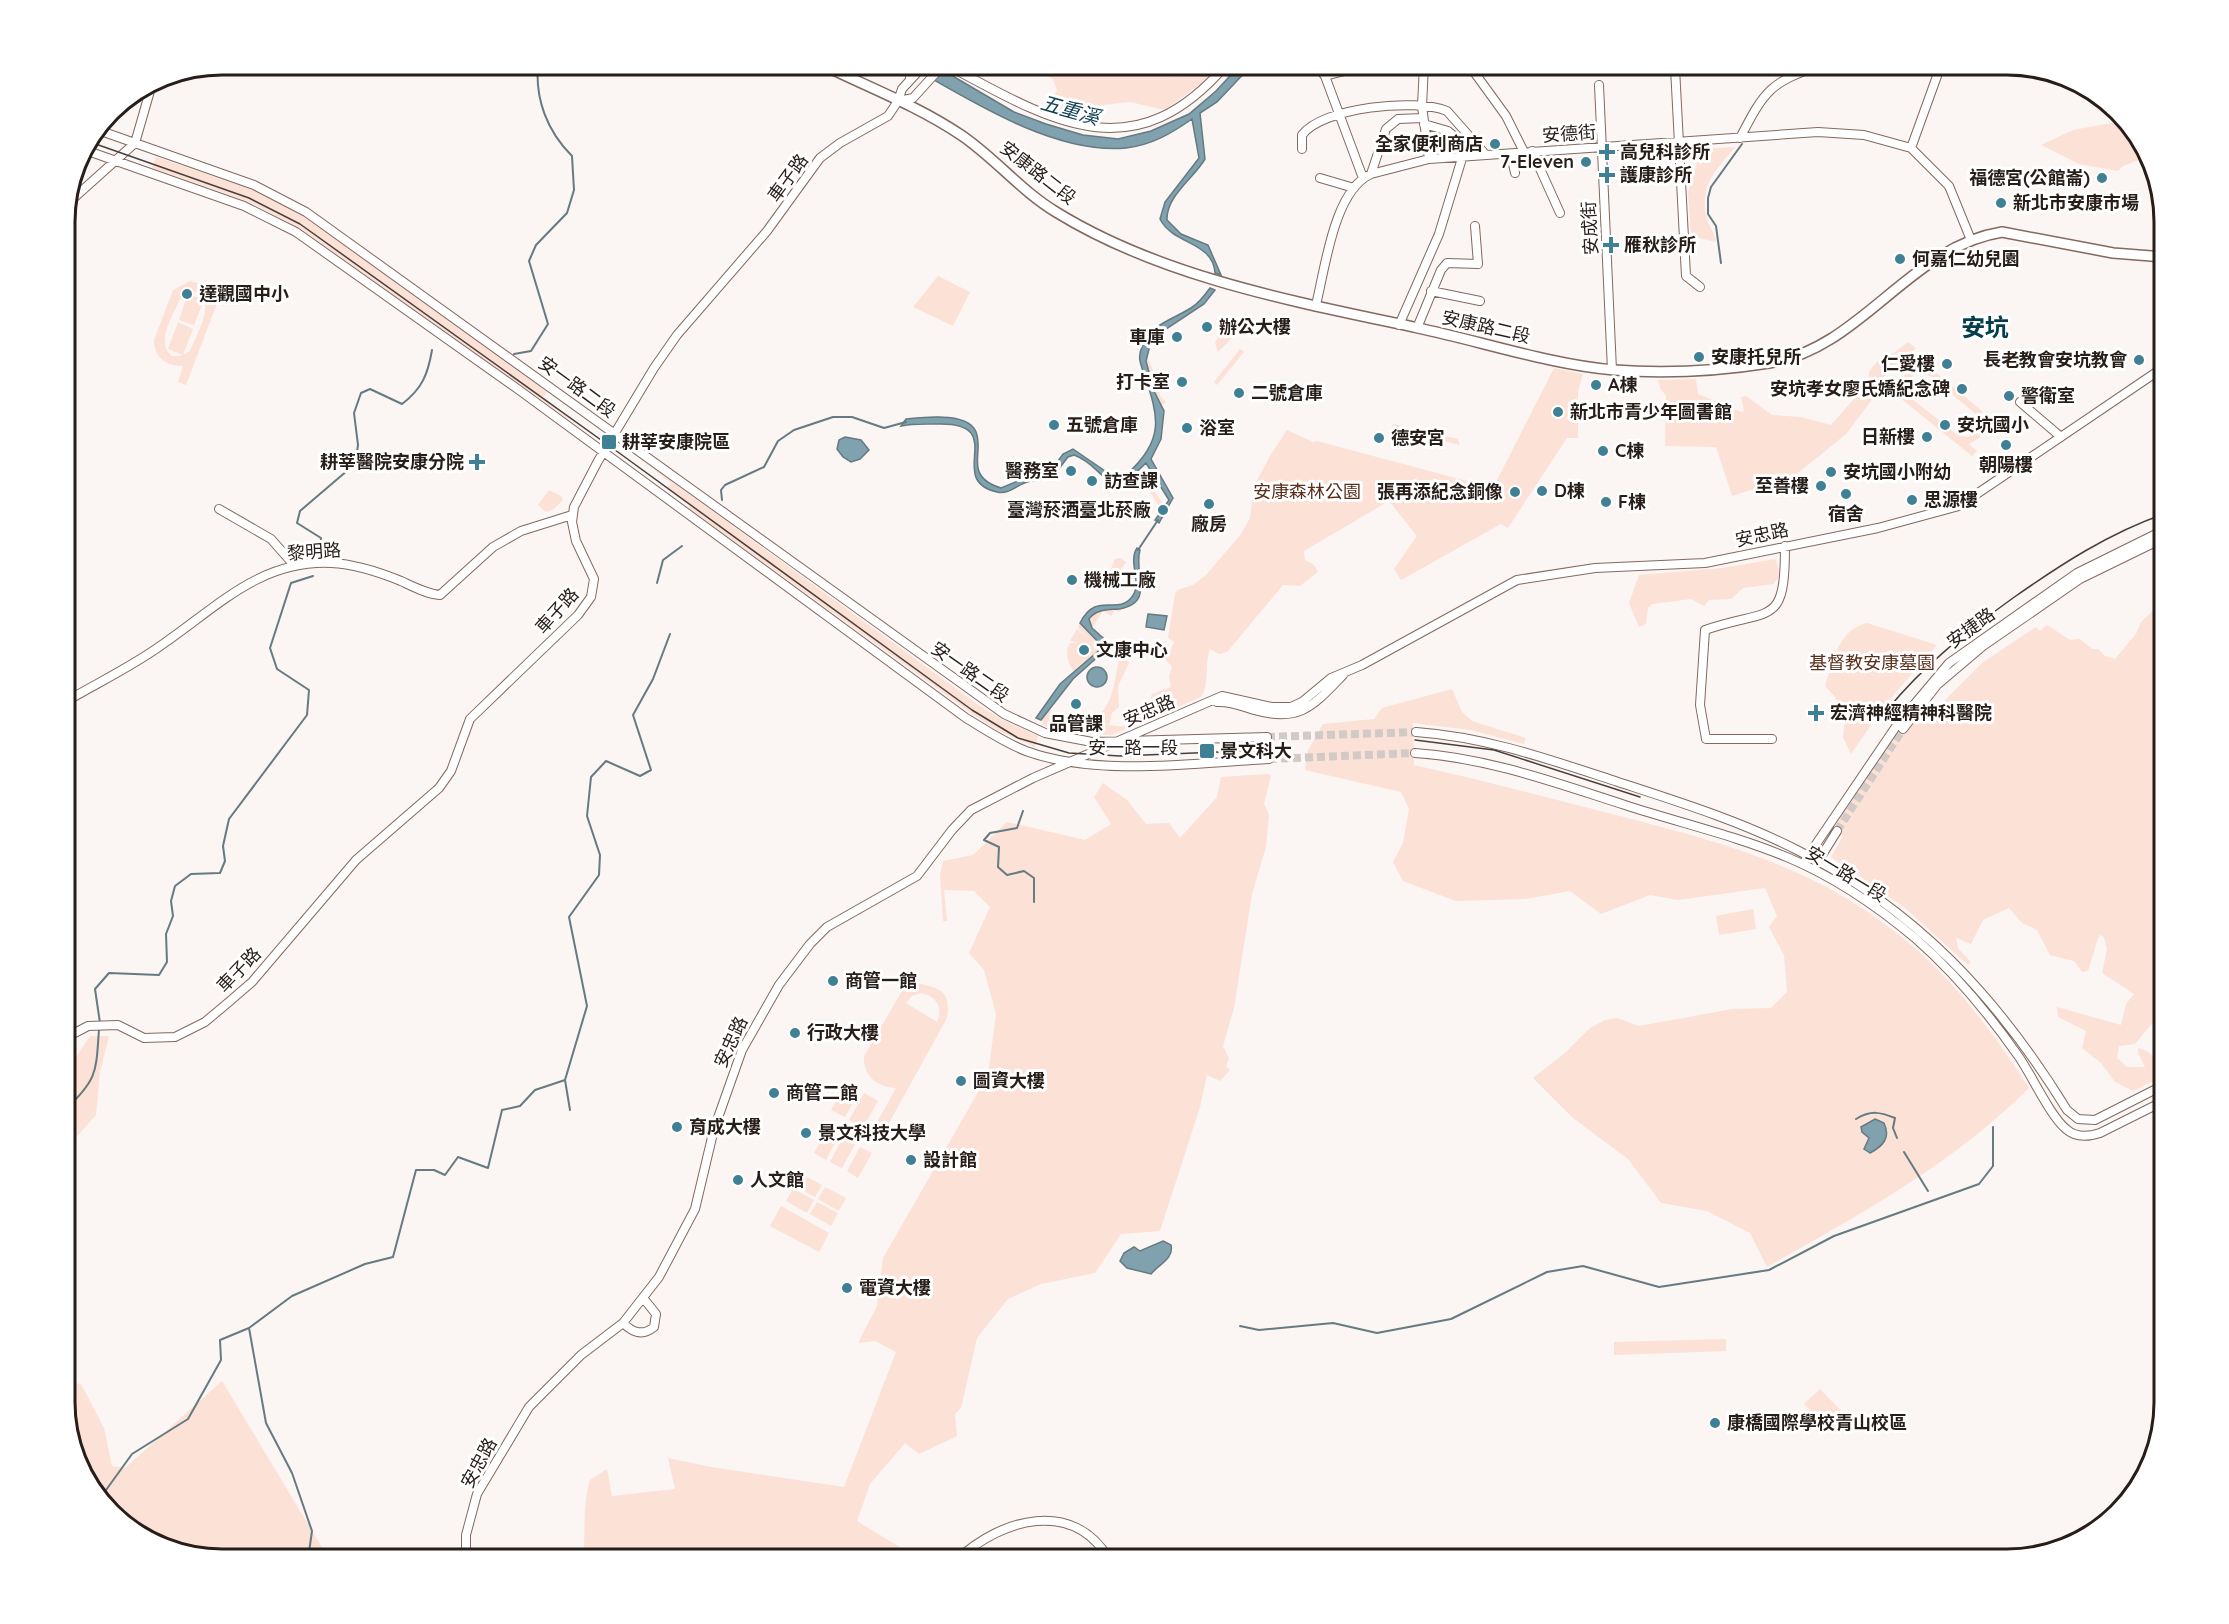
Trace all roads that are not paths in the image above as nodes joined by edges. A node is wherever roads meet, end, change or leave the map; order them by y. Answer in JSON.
{"nodes":[{"id":1,"x":845,"y":75,"type":"edge"},
{"id":2,"x":910,"y":75,"type":"edge"},
{"id":3,"x":913,"y":75,"type":"edge"},
{"id":4,"x":935,"y":75,"type":"edge"},
{"id":5,"x":967,"y":75,"type":"edge"},
{"id":6,"x":1217,"y":75,"type":"edge"},
{"id":7,"x":1329,"y":75,"type":"edge"},
{"id":8,"x":1424,"y":75,"type":"edge"},
{"id":9,"x":1477,"y":75,"type":"edge"},
{"id":10,"x":1675,"y":75,"type":"edge"},
{"id":11,"x":1793,"y":75,"type":"edge"},
{"id":12,"x":1937,"y":75,"type":"edge"},
{"id":13,"x":1325,"y":76,"type":"joint"},
{"id":14,"x":910,"y":78,"type":"junction"},
{"id":15,"x":1599,"y":85,"type":"dead end"},
{"id":16,"x":149,"y":95,"type":"edge"},
{"id":17,"x":898,"y":101,"type":"junction"},
{"id":18,"x":1422,"y":106,"type":"junction"},
{"id":19,"x":1341,"y":115,"type":"junction"},
{"id":20,"x":1423,"y":121,"type":"junction"},
{"id":21,"x":105,"y":133,"type":"edge"},
{"id":22,"x":1740,"y":138,"type":"junction"},
{"id":23,"x":135,"y":143,"type":"junction"},
{"id":24,"x":1679,"y":143,"type":"junction"},
{"id":25,"x":1602,"y":147,"type":"junction"},
{"id":26,"x":1911,"y":148,"type":"junction"},
{"id":27,"x":1302,"y":149,"type":"dead end"},
{"id":28,"x":1528,"y":152,"type":"junction"},
{"id":29,"x":93,"y":153,"type":"edge"},
{"id":30,"x":1480,"y":154,"type":"junction"},
{"id":31,"x":1512,"y":154,"type":"junction"},
{"id":32,"x":1463,"y":155,"type":"junction"},
{"id":33,"x":1429,"y":159,"type":"junction"},
{"id":34,"x":117,"y":162,"type":"junction"},
{"id":35,"x":1515,"y":174,"type":"dead end"},
{"id":36,"x":1367,"y":176,"type":"junction"},
{"id":37,"x":1320,"y":178,"type":"dead end"},
{"id":38,"x":1354,"y":188,"type":"junction"},
{"id":39,"x":78,"y":195,"type":"edge"},
{"id":40,"x":1560,"y":213,"type":"dead end"},
{"id":41,"x":1475,"y":226,"type":"dead end"},
{"id":42,"x":1971,"y":240,"type":"junction"},
{"id":43,"x":2154,"y":256,"type":"edge"},
{"id":44,"x":1700,"y":287,"type":"dead end"},
{"id":45,"x":1431,"y":291,"type":"junction"},
{"id":46,"x":1480,"y":301,"type":"dead end"},
{"id":47,"x":1316,"y":305,"type":"junction"},
{"id":48,"x":1399,"y":325,"type":"junction"},
{"id":49,"x":1417,"y":328,"type":"junction"},
{"id":50,"x":1612,"y":370,"type":"junction"},
{"id":51,"x":2154,"y":374,"type":"edge"},
{"id":52,"x":2020,"y":402,"type":"dead end"},
{"id":53,"x":615,"y":432,"type":"junction"},
{"id":54,"x":2061,"y":436,"type":"junction"},
{"id":55,"x":603,"y":452,"type":"junction"},
{"id":56,"x":219,"y":509,"type":"dead end"},
{"id":57,"x":572,"y":515,"type":"junction"},
{"id":58,"x":2154,"y":535,"type":"edge"},
{"id":59,"x":2154,"y":543,"type":"edge"},
{"id":60,"x":1785,"y":546,"type":"junction"},
{"id":61,"x":294,"y":565,"type":"junction"},
{"id":62,"x":75,"y":696,"type":"edge"},
{"id":63,"x":1915,"y":707,"type":"junction"},
{"id":64,"x":1903,"y":729,"type":"tunnel mouth"},
{"id":65,"x":1416,"y":732,"type":"tunnel mouth"},
{"id":66,"x":1267,"y":737,"type":"tunnel mouth"},
{"id":67,"x":1772,"y":739,"type":"dead end"},
{"id":68,"x":1115,"y":742,"type":"junction"},
{"id":69,"x":1415,"y":753,"type":"tunnel mouth"},
{"id":70,"x":1269,"y":759,"type":"tunnel mouth"},
{"id":71,"x":1069,"y":762,"type":"junction"},
{"id":72,"x":1837,"y":831,"type":"tunnel mouth"},
{"id":73,"x":1808,"y":856,"type":"junction"},
{"id":74,"x":1818,"y":861,"type":"junction"},
{"id":75,"x":1803,"y":864,"type":"junction"},
{"id":76,"x":1812,"y":869,"type":"junction"},
{"id":77,"x":1959,"y":966,"type":"junction"},
{"id":78,"x":1951,"y":974,"type":"junction"},
{"id":79,"x":75,"y":1033,"type":"edge"},
{"id":80,"x":2154,"y":1090,"type":"edge"},
{"id":81,"x":2154,"y":1106,"type":"edge"},
{"id":82,"x":644,"y":1299,"type":"junction"},
{"id":83,"x":623,"y":1323,"type":"junction"},
{"id":84,"x":466,"y":1549,"type":"edge"},
{"id":85,"x":972,"y":1549,"type":"edge"},
{"id":86,"x":1102,"y":1549,"type":"edge"}],
"edges":[{"from":1,"to":17,"type":"main road","name":"安康路二段"},
{"from":2,"to":14,"type":"street"},
{"from":3,"to":14,"type":"street","name":"車子路"},
{"from":4,"to":17,"type":"street","name":"車子路"},
{"from":5,"to":6,"type":"street"},
{"from":7,"to":13,"type":"street"},
{"from":8,"to":18,"type":"street"},
{"from":9,"to":28,"type":"street"},
{"from":10,"to":24,"type":"street"},
{"from":11,"to":22,"type":"street"},
{"from":12,"to":26,"type":"street"},
{"from":13,"to":19,"type":"street"},
{"from":14,"to":17,"type":"street","name":"車子路"},
{"from":15,"to":25,"type":"street","name":"安成街"},
{"from":16,"to":23,"type":"street"},
{"from":17,"to":47,"type":"main road","name":"安康路二段"},
{"from":17,"to":53,"type":"street","name":"車子路"},
{"from":18,"to":19,"type":"street"},
{"from":18,"to":20,"type":"street"},
{"from":18,"to":30,"type":"street"},
{"from":19,"to":27,"type":"street"},
{"from":19,"to":36,"type":"street"},
{"from":20,"to":30,"type":"street"},
{"from":20,"to":33,"type":"street"},
{"from":20,"to":36,"type":"street"},
{"from":21,"to":23,"type":"street","name":"安一路二段"},
{"from":22,"to":24,"type":"street","name":"安德街"},
{"from":22,"to":26,"type":"street","name":"安德街"},
{"from":23,"to":34,"type":"street"},
{"from":23,"to":53,"type":"street","name":"安一路二段"},
{"from":24,"to":25,"type":"street","name":"安德街"},
{"from":24,"to":44,"type":"street"},
{"from":25,"to":28,"type":"street","name":"安德街"},
{"from":25,"to":50,"type":"street","name":"安成街"},
{"from":26,"to":42,"type":"street","name":"安德街"},
{"from":28,"to":31,"type":"street","name":"安德街"},
{"from":28,"to":40,"type":"street"},
{"from":29,"to":34,"type":"street","name":"安一路二段"},
{"from":30,"to":31,"type":"street","name":"安德街"},
{"from":30,"to":32,"type":"street","name":"安德街"},
{"from":31,"to":35,"type":"street"},
{"from":32,"to":33,"type":"street","name":"安德街"},
{"from":32,"to":48,"type":"street"},
{"from":33,"to":36,"type":"street","name":"安德街"},
{"from":34,"to":39,"type":"street"},
{"from":34,"to":55,"type":"street","name":"安一路二段"},
{"from":36,"to":38,"type":"street"},
{"from":37,"to":38,"type":"street"},
{"from":38,"to":47,"type":"street"},
{"from":41,"to":45,"type":"street"},
{"from":42,"to":43,"type":"main road","name":"安康路二段"},
{"from":42,"to":50,"type":"main road","name":"安康路二段"},
{"from":45,"to":46,"type":"street"},
{"from":45,"to":49,"type":"street"},
{"from":47,"to":48,"type":"main road","name":"安康路二段"},
{"from":48,"to":49,"type":"main road","name":"安康路二段"},
{"from":49,"to":50,"type":"main road","name":"安康路二段"},
{"from":51,"to":54,"type":"street","name":"安忠路"},
{"from":52,"to":54,"type":"street"},
{"from":53,"to":55,"type":"street","name":"車子路"},
{"from":53,"to":68,"type":"street","name":"安一路二段"},
{"from":54,"to":60,"type":"street","name":"安忠路"},
{"from":55,"to":57,"type":"street","name":"車子路"},
{"from":55,"to":71,"type":"street","name":"安一路二段"},
{"from":56,"to":61,"type":"street"},
{"from":57,"to":61,"type":"street","name":"黎明路"},
{"from":57,"to":79,"type":"street","name":"車子路"},
{"from":58,"to":63,"type":"street","name":"安捷路"},
{"from":59,"to":63,"type":"street","name":"安捷路"},
{"from":60,"to":67,"type":"street"},
{"from":60,"to":68,"type":"street","name":"安忠路"},
{"from":61,"to":62,"type":"street","name":"黎明路"},
{"from":63,"to":64,"type":"street","name":"安捷路"},
{"from":63,"to":73,"type":"street","name":"安捷路"},
{"from":65,"to":73,"type":"street","name":"安一路一段"},
{"from":66,"to":68,"type":"street","name":"安一路一段"},
{"from":68,"to":71,"type":"street","name":"安忠路"},
{"from":69,"to":75,"type":"street","name":"安一路一段"},
{"from":70,"to":71,"type":"street","name":"安一路一段"},
{"from":71,"to":82,"type":"street","name":"安忠路"},
{"from":72,"to":74,"type":"street"},
{"from":73,"to":74,"type":"street","name":"安一路一段"},
{"from":73,"to":75,"type":"street","name":"安捷路"},
{"from":74,"to":76,"type":"street"},
{"from":74,"to":77,"type":"street","name":"安一路一段"},
{"from":75,"to":76,"type":"street","name":"安一路一段"},
{"from":76,"to":78,"type":"street","name":"安一路一段"},
{"from":77,"to":78,"type":"street"},
{"from":77,"to":80,"type":"street","name":"安一路一段"},
{"from":78,"to":81,"type":"street","name":"安一路一段"},
{"from":82,"to":83,"type":"street","name":"安忠路"},
{"from":82,"to":83,"type":"street"},
{"from":83,"to":84,"type":"street","name":"安忠路"},
{"from":85,"to":86,"type":"street"}]}
